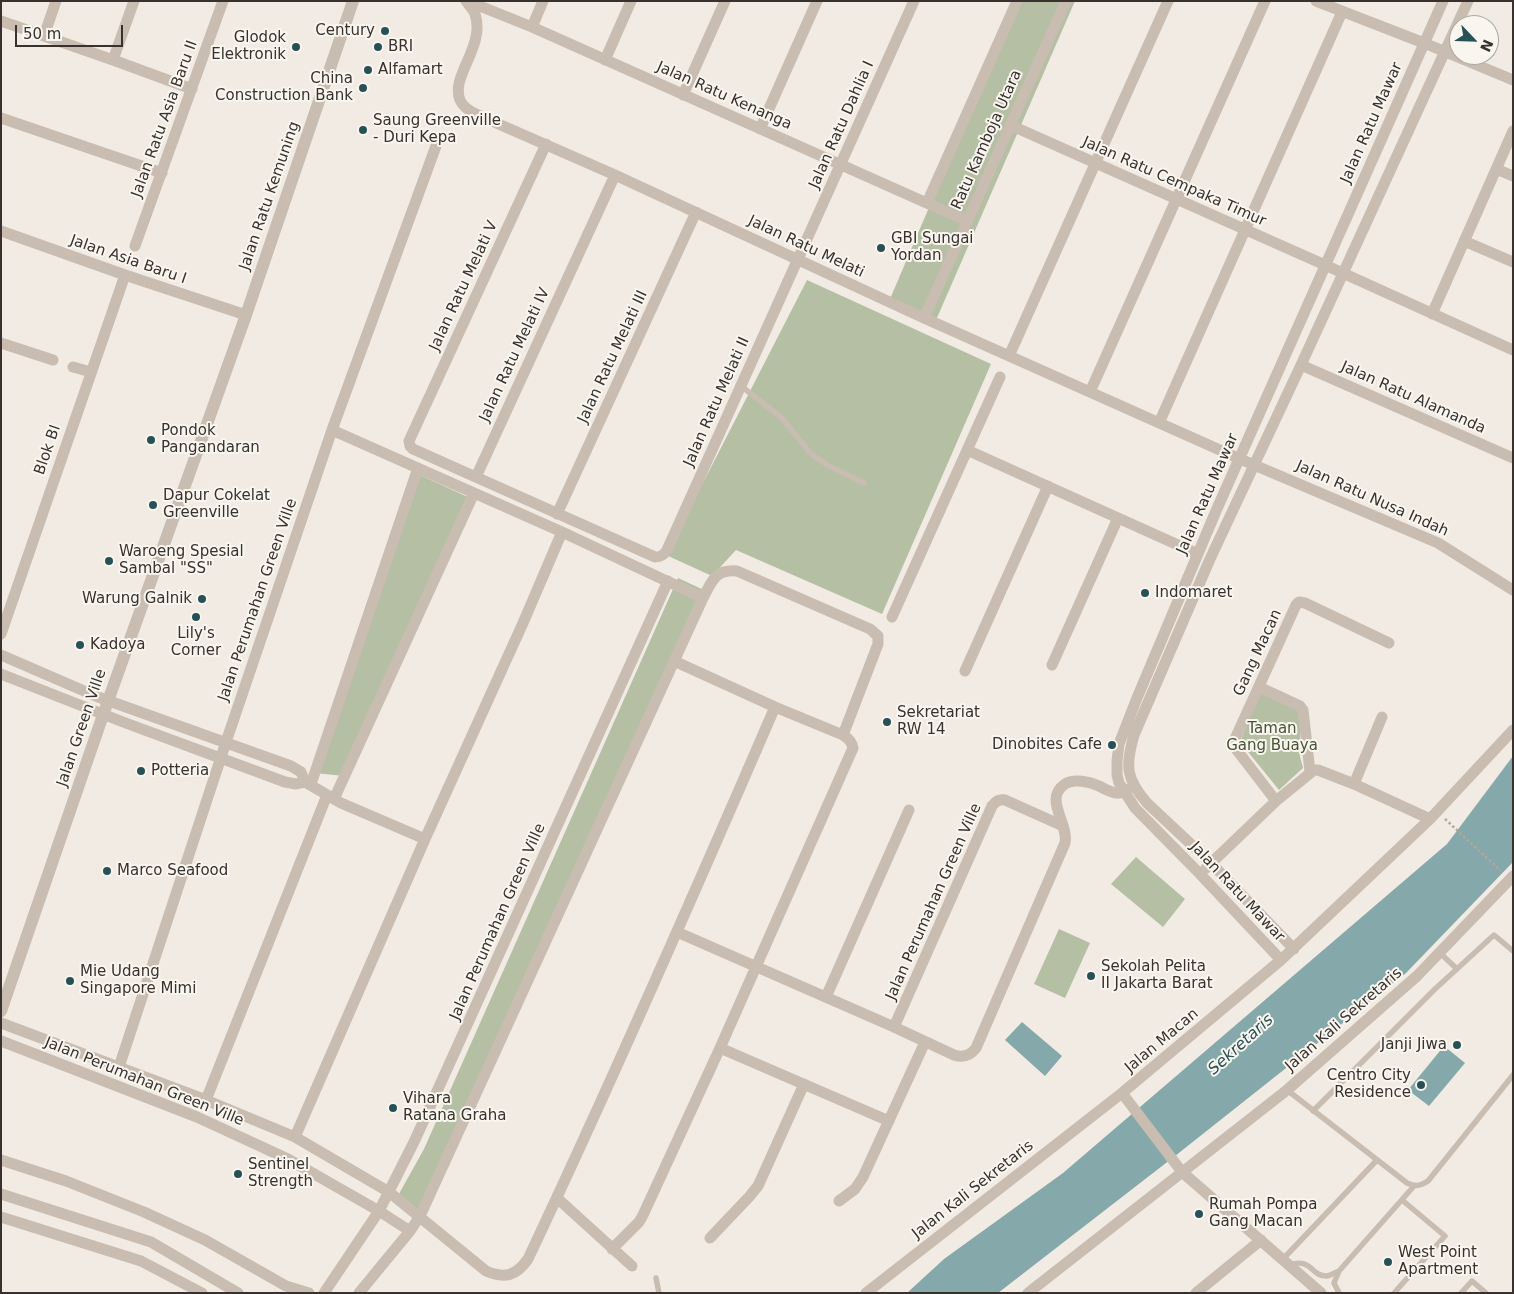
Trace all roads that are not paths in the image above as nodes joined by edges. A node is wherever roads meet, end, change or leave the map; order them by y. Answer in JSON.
{"nodes":[{"id":1,"x":56,"y":1,"type":"edge"},
{"id":2,"x":134,"y":1,"type":"edge"},
{"id":3,"x":223,"y":1,"type":"edge"},
{"id":4,"x":354,"y":1,"type":"edge"},
{"id":5,"x":466,"y":1,"type":"edge"},
{"id":6,"x":543,"y":1,"type":"edge"},
{"id":7,"x":631,"y":1,"type":"edge"},
{"id":8,"x":725,"y":1,"type":"edge"},
{"id":9,"x":817,"y":1,"type":"edge"},
{"id":10,"x":914,"y":1,"type":"edge"},
{"id":11,"x":1017,"y":1,"type":"edge"},
{"id":12,"x":1066,"y":1,"type":"edge"},
{"id":13,"x":1168,"y":1,"type":"edge"},
{"id":14,"x":1265,"y":1,"type":"edge"},
{"id":15,"x":1316,"y":1,"type":"edge"},
{"id":16,"x":1443,"y":1,"type":"edge"},
{"id":17,"x":1468,"y":1,"type":"edge"},
{"id":18,"x":1342,"y":12,"type":"junction"},
{"id":19,"x":1,"y":21,"type":"edge"},
{"id":20,"x":532,"y":27,"type":"junction"},
{"id":21,"x":44,"y":36,"type":"junction"},
{"id":22,"x":1424,"y":43,"type":"junction"},
{"id":23,"x":1444,"y":52,"type":"junction"},
{"id":24,"x":113,"y":60,"type":"junction"},
{"id":25,"x":605,"y":60,"type":"junction"},
{"id":26,"x":1513,"y":80,"type":"edge"},
{"id":27,"x":192,"y":89,"type":"junction"},
{"id":28,"x":684,"y":95,"type":"junction"},
{"id":29,"x":1,"y":118,"type":"edge"},
{"id":30,"x":1010,"y":125,"type":"junction"},
{"id":31,"x":760,"y":129,"type":"junction"},
{"id":32,"x":1513,"y":131,"type":"edge"},
{"id":33,"x":546,"y":144,"type":"junction"},
{"id":34,"x":436,"y":146,"type":"dead end"},
{"id":35,"x":1095,"y":163,"type":"junction"},
{"id":36,"x":841,"y":165,"type":"junction"},
{"id":37,"x":1496,"y":169,"type":"junction"},
{"id":38,"x":162,"y":173,"type":"junction"},
{"id":39,"x":615,"y":175,"type":"junction"},
{"id":40,"x":1513,"y":176,"type":"edge"},
{"id":41,"x":1176,"y":199,"type":"junction"},
{"id":42,"x":927,"y":204,"type":"junction"},
{"id":43,"x":696,"y":212,"type":"junction"},
{"id":44,"x":967,"y":221,"type":"junction"},
{"id":45,"x":1245,"y":230,"type":"junction"},
{"id":46,"x":1,"y":231,"type":"edge"},
{"id":47,"x":1464,"y":240,"type":"junction"},
{"id":48,"x":136,"y":246,"type":"dead end"},
{"id":49,"x":798,"y":260,"type":"junction"},
{"id":50,"x":1513,"y":262,"type":"edge"},
{"id":51,"x":1325,"y":265,"type":"junction"},
{"id":52,"x":1343,"y":273,"type":"junction"},
{"id":53,"x":125,"y":275,"type":"junction"},
{"id":54,"x":1432,"y":314,"type":"junction"},
{"id":55,"x":246,"y":315,"type":"junction"},
{"id":56,"x":924,"y":318,"type":"junction"},
{"id":57,"x":1,"y":343,"type":"edge"},
{"id":58,"x":1513,"y":350,"type":"edge"},
{"id":59,"x":1009,"y":356,"type":"junction"},
{"id":60,"x":53,"y":360,"type":"dead end"},
{"id":61,"x":1301,"y":365,"type":"junction"},
{"id":62,"x":73,"y":367,"type":"dead end"},
{"id":63,"x":91,"y":372,"type":"junction"},
{"id":64,"x":1000,"y":377,"type":"dead end"},
{"id":65,"x":741,"y":386,"type":"junction"},
{"id":66,"x":1090,"y":392,"type":"junction"},
{"id":67,"x":1159,"y":423,"type":"junction"},
{"id":68,"x":332,"y":430,"type":"junction"},
{"id":69,"x":968,"y":450,"type":"junction"},
{"id":70,"x":1513,"y":458,"type":"edge"},
{"id":71,"x":1240,"y":459,"type":"junction"},
{"id":72,"x":1254,"y":465,"type":"junction"},
{"id":73,"x":418,"y":468,"type":"junction"},
{"id":74,"x":476,"y":477,"type":"junction"},
{"id":75,"x":864,"y":483,"type":"dead end"},
{"id":76,"x":1048,"y":486,"type":"junction"},
{"id":77,"x":474,"y":493,"type":"junction"},
{"id":78,"x":558,"y":514,"type":"junction"},
{"id":79,"x":1118,"y":518,"type":"junction"},
{"id":80,"x":562,"y":532,"type":"junction"},
{"id":81,"x":1198,"y":554,"type":"junction"},
{"id":82,"x":668,"y":581,"type":"junction"},
{"id":83,"x":1513,"y":590,"type":"edge"},
{"id":84,"x":703,"y":598,"type":"junction"},
{"id":85,"x":892,"y":617,"type":"dead end"},
{"id":86,"x":1,"y":634,"type":"edge"},
{"id":87,"x":1389,"y":643,"type":"dead end"},
{"id":88,"x":1,"y":655,"type":"edge"},
{"id":89,"x":674,"y":661,"type":"junction"},
{"id":90,"x":1052,"y":665,"type":"dead end"},
{"id":91,"x":965,"y":671,"type":"dead end"},
{"id":92,"x":1,"y":674,"type":"edge"},
{"id":93,"x":1259,"y":687,"type":"junction"},
{"id":94,"x":108,"y":701,"type":"junction"},
{"id":95,"x":775,"y":707,"type":"junction"},
{"id":96,"x":103,"y":715,"type":"junction"},
{"id":97,"x":1382,"y":717,"type":"dead end"},
{"id":98,"x":1513,"y":730,"type":"edge"},
{"id":99,"x":843,"y":735,"type":"junction"},
{"id":100,"x":226,"y":742,"type":"junction"},
{"id":101,"x":221,"y":758,"type":"junction"},
{"id":102,"x":1310,"y":772,"type":"junction"},
{"id":103,"x":308,"y":783,"type":"junction"},
{"id":104,"x":1354,"y":784,"type":"junction"},
{"id":105,"x":1129,"y":789,"type":"junction"},
{"id":106,"x":330,"y":797,"type":"junction"},
{"id":107,"x":1276,"y":801,"type":"junction"},
{"id":108,"x":909,"y":810,"type":"dead end"},
{"id":109,"x":1430,"y":819,"type":"junction"},
{"id":110,"x":1064,"y":826,"type":"junction"},
{"id":111,"x":425,"y":839,"type":"junction"},
{"id":112,"x":1211,"y":864,"type":"junction"},
{"id":113,"x":1200,"y":874,"type":"junction"},
{"id":114,"x":1508,"y":874,"type":"edge"},
{"id":115,"x":677,"y":932,"type":"junction"},
{"id":116,"x":1294,"y":949,"type":"junction"},
{"id":117,"x":1513,"y":952,"type":"edge"},
{"id":118,"x":1440,"y":954,"type":"junction"},
{"id":119,"x":1282,"y":960,"type":"junction"},
{"id":120,"x":756,"y":966,"type":"junction"},
{"id":121,"x":1457,"y":969,"type":"junction"},
{"id":122,"x":826,"y":997,"type":"junction"},
{"id":123,"x":1,"y":1011,"type":"edge"},
{"id":124,"x":1,"y":1023,"type":"edge"},
{"id":125,"x":894,"y":1027,"type":"junction"},
{"id":126,"x":1,"y":1040,"type":"edge"},
{"id":127,"x":925,"y":1042,"type":"junction"},
{"id":128,"x":720,"y":1048,"type":"junction"},
{"id":129,"x":119,"y":1067,"type":"junction"},
{"id":130,"x":1513,"y":1075,"type":"edge"},
{"id":131,"x":804,"y":1084,"type":"junction"},
{"id":132,"x":1287,"y":1090,"type":"junction"},
{"id":133,"x":1124,"y":1096,"type":"junction"},
{"id":134,"x":206,"y":1100,"type":"junction"},
{"id":135,"x":1313,"y":1110,"type":"junction"},
{"id":136,"x":889,"y":1121,"type":"junction"},
{"id":137,"x":295,"y":1137,"type":"junction"},
{"id":138,"x":1,"y":1160,"type":"edge"},
{"id":139,"x":1377,"y":1160,"type":"junction"},
{"id":140,"x":1179,"y":1168,"type":"junction"},
{"id":141,"x":1414,"y":1186,"type":"junction"},
{"id":142,"x":389,"y":1192,"type":"junction"},
{"id":143,"x":1,"y":1194,"type":"edge"},
{"id":144,"x":557,"y":1198,"type":"junction"},
{"id":145,"x":1402,"y":1200,"type":"junction"},
{"id":146,"x":839,"y":1201,"type":"dead end"},
{"id":147,"x":379,"y":1211,"type":"junction"},
{"id":148,"x":1,"y":1217,"type":"edge"},
{"id":149,"x":415,"y":1223,"type":"junction"},
{"id":150,"x":710,"y":1238,"type":"dead end"},
{"id":151,"x":1261,"y":1240,"type":"junction"},
{"id":152,"x":612,"y":1249,"type":"junction"},
{"id":153,"x":1286,"y":1262,"type":"junction"},
{"id":154,"x":632,"y":1266,"type":"dead end"},
{"id":155,"x":1339,"y":1271,"type":"junction"},
{"id":156,"x":656,"y":1278,"type":"dead end"},
{"id":157,"x":285,"y":1289,"type":"edge"},
{"id":158,"x":1034,"y":1291,"type":"edge"},
{"id":159,"x":202,"y":1293,"type":"edge"},
{"id":160,"x":238,"y":1293,"type":"edge"},
{"id":161,"x":309,"y":1293,"type":"edge"},
{"id":162,"x":324,"y":1293,"type":"edge"},
{"id":163,"x":359,"y":1293,"type":"edge"},
{"id":164,"x":659,"y":1293,"type":"edge"},
{"id":165,"x":866,"y":1293,"type":"edge"},
{"id":166,"x":1196,"y":1293,"type":"edge"},
{"id":167,"x":1321,"y":1293,"type":"edge"},
{"id":168,"x":1339,"y":1293,"type":"edge"},
{"id":169,"x":1394,"y":1293,"type":"edge"},
{"id":170,"x":1461,"y":1293,"type":"edge"},
{"id":171,"x":1486,"y":1293,"type":"edge"}],
"edges":[{"from":1,"to":21,"type":"street"},
{"from":2,"to":24,"type":"street"},
{"from":3,"to":27,"type":"street","name":"Jalan Ratu Asia Baru II"},
{"from":4,"to":55,"type":"street","name":"Jalan Ratu Kemuning"},
{"from":5,"to":20,"type":"street","name":"Jalan Ratu Kenanga"},
{"from":5,"to":33,"type":"street","name":"Jalan Ratu Melati"},
{"from":6,"to":20,"type":"street"},
{"from":7,"to":25,"type":"street"},
{"from":8,"to":28,"type":"street"},
{"from":9,"to":31,"type":"street"},
{"from":10,"to":36,"type":"street","name":"Jalan Ratu Dahlia I"},
{"from":11,"to":42,"type":"street"},
{"from":12,"to":30,"type":"street","name":"Ratu Kamboja Utara"},
{"from":13,"to":35,"type":"street"},
{"from":14,"to":41,"type":"street"},
{"from":15,"to":18,"type":"street"},
{"from":16,"to":22,"type":"street","name":"Jalan Ratu Mawar"},
{"from":17,"to":23,"type":"street","name":"Jalan Ratu Mawar"},
{"from":18,"to":22,"type":"street"},
{"from":18,"to":45,"type":"street"},
{"from":19,"to":21,"type":"street"},
{"from":20,"to":25,"type":"street","name":"Jalan Ratu Kenanga"},
{"from":21,"to":24,"type":"street"},
{"from":22,"to":23,"type":"street"},
{"from":22,"to":51,"type":"street","name":"Jalan Ratu Mawar"},
{"from":23,"to":26,"type":"street"},
{"from":23,"to":52,"type":"street","name":"Jalan Ratu Mawar"},
{"from":24,"to":27,"type":"street"},
{"from":25,"to":28,"type":"street","name":"Jalan Ratu Kenanga"},
{"from":27,"to":38,"type":"street","name":"Jalan Ratu Asia Baru II"},
{"from":28,"to":31,"type":"street","name":"Jalan Ratu Kenanga"},
{"from":29,"to":38,"type":"street"},
{"from":30,"to":35,"type":"street","name":"Jalan Ratu Cempaka Timur"},
{"from":30,"to":44,"type":"street","name":"Ratu Kamboja Utara"},
{"from":31,"to":36,"type":"street","name":"Jalan Ratu Kenanga"},
{"from":32,"to":37,"type":"street"},
{"from":33,"to":39,"type":"street","name":"Jalan Ratu Melati"},
{"from":33,"to":74,"type":"street","name":"Jalan Ratu Melati V"},
{"from":34,"to":68,"type":"street","name":"Jalan Perumahan Green Ville"},
{"from":35,"to":41,"type":"street","name":"Jalan Ratu Cempaka Timur"},
{"from":35,"to":59,"type":"street"},
{"from":36,"to":42,"type":"street","name":"Jalan Ratu Kenanga"},
{"from":36,"to":49,"type":"street","name":"Jalan Ratu Dahlia I"},
{"from":37,"to":40,"type":"street"},
{"from":37,"to":47,"type":"street"},
{"from":38,"to":48,"type":"street","name":"Jalan Ratu Asia Baru II"},
{"from":39,"to":43,"type":"street","name":"Jalan Ratu Melati"},
{"from":39,"to":74,"type":"street","name":"Jalan Ratu Melati IV"},
{"from":41,"to":45,"type":"street","name":"Jalan Ratu Cempaka Timur"},
{"from":41,"to":66,"type":"street"},
{"from":42,"to":44,"type":"street","name":"Jalan Ratu Kenanga"},
{"from":43,"to":49,"type":"street","name":"Jalan Ratu Melati"},
{"from":43,"to":78,"type":"street","name":"Jalan Ratu Melati III"},
{"from":44,"to":56,"type":"street","name":"Ratu Kamboja Utara"},
{"from":45,"to":51,"type":"street","name":"Jalan Ratu Cempaka Timur"},
{"from":45,"to":67,"type":"street"},
{"from":46,"to":53,"type":"street","name":"Jalan Asia Baru I"},
{"from":47,"to":50,"type":"street"},
{"from":47,"to":54,"type":"street"},
{"from":49,"to":56,"type":"street","name":"Jalan Ratu Melati"},
{"from":49,"to":65,"type":"street","name":"Jalan Ratu Melati II"},
{"from":51,"to":52,"type":"street","name":"Jalan Ratu Cempaka Timur"},
{"from":51,"to":71,"type":"street","name":"Jalan Ratu Mawar"},
{"from":52,"to":54,"type":"street","name":"Jalan Ratu Cempaka Timur"},
{"from":52,"to":61,"type":"street","name":"Jalan Ratu Mawar"},
{"from":53,"to":55,"type":"street","name":"Jalan Asia Baru I"},
{"from":53,"to":63,"type":"street","name":"Blok BI"},
{"from":54,"to":58,"type":"street","name":"Jalan Ratu Cempaka Timur"},
{"from":55,"to":94,"type":"street","name":"Jalan Green Ville"},
{"from":56,"to":59,"type":"street","name":"Jalan Ratu Melati"},
{"from":57,"to":60,"type":"street"},
{"from":59,"to":66,"type":"street","name":"Jalan Ratu Melati"},
{"from":61,"to":70,"type":"street","name":"Jalan Ratu Alamanda"},
{"from":61,"to":72,"type":"street","name":"Jalan Ratu Mawar"},
{"from":62,"to":63,"type":"street"},
{"from":63,"to":86,"type":"street","name":"Blok BI"},
{"from":64,"to":69,"type":"street"},
{"from":65,"to":75,"type":"lane"},
{"from":65,"to":78,"type":"street","name":"Jalan Ratu Melati II"},
{"from":66,"to":67,"type":"street","name":"Jalan Ratu Melati"},
{"from":67,"to":71,"type":"street","name":"Jalan Ratu Melati"},
{"from":68,"to":73,"type":"street"},
{"from":68,"to":100,"type":"street","name":"Jalan Perumahan Green Ville"},
{"from":69,"to":76,"type":"street"},
{"from":69,"to":85,"type":"street"},
{"from":71,"to":72,"type":"street","name":"Jalan Ratu Nusa Indah"},
{"from":71,"to":81,"type":"street","name":"Jalan Ratu Mawar"},
{"from":72,"to":83,"type":"street","name":"Jalan Ratu Nusa Indah"},
{"from":72,"to":105,"type":"street","name":"Jalan Ratu Mawar"},
{"from":73,"to":77,"type":"street"},
{"from":73,"to":103,"type":"street"},
{"from":74,"to":78,"type":"street"},
{"from":76,"to":79,"type":"street"},
{"from":76,"to":91,"type":"street"},
{"from":77,"to":80,"type":"street"},
{"from":77,"to":106,"type":"street","name":"Jalan Perumahan Green Ville"},
{"from":79,"to":81,"type":"street"},
{"from":79,"to":90,"type":"street"},
{"from":80,"to":82,"type":"street"},
{"from":80,"to":111,"type":"street"},
{"from":81,"to":105,"type":"street","name":"Jalan Ratu Mawar"},
{"from":82,"to":84,"type":"street"},
{"from":82,"to":142,"type":"street","name":"Jalan Perumahan Green Ville"},
{"from":84,"to":89,"type":"street"},
{"from":84,"to":99,"type":"street"},
{"from":87,"to":93,"type":"street","name":"Gang Macan"},
{"from":88,"to":94,"type":"street"},
{"from":89,"to":95,"type":"street"},
{"from":89,"to":149,"type":"street"},
{"from":92,"to":96,"type":"street"},
{"from":93,"to":102,"type":"street"},
{"from":93,"to":107,"type":"street","name":"Gang Macan"},
{"from":94,"to":96,"type":"street","name":"Jalan Green Ville"},
{"from":94,"to":100,"type":"street"},
{"from":95,"to":99,"type":"street"},
{"from":95,"to":115,"type":"street","name":"Jalan Perumahan Green Ville"},
{"from":96,"to":101,"type":"street"},
{"from":96,"to":123,"type":"street","name":"Jalan Green Ville"},
{"from":97,"to":104,"type":"street"},
{"from":98,"to":109,"type":"street","name":"Jalan Macan"},
{"from":99,"to":120,"type":"street"},
{"from":100,"to":101,"type":"street","name":"Jalan Perumahan Green Ville"},
{"from":100,"to":103,"type":"street"},
{"from":101,"to":103,"type":"street"},
{"from":101,"to":129,"type":"street","name":"Jalan Perumahan Green Ville"},
{"from":102,"to":104,"type":"street"},
{"from":102,"to":107,"type":"street"},
{"from":103,"to":106,"type":"street"},
{"from":104,"to":109,"type":"street"},
{"from":105,"to":110,"type":"street"},
{"from":105,"to":112,"type":"street","name":"Jalan Ratu Mawar"},
{"from":105,"to":113,"type":"street","name":"Jalan Ratu Mawar"},
{"from":106,"to":111,"type":"street"},
{"from":106,"to":134,"type":"street","name":"Jalan Perumahan Green Ville"},
{"from":107,"to":112,"type":"street"},
{"from":108,"to":122,"type":"street"},
{"from":109,"to":116,"type":"street","name":"Jalan Macan"},
{"from":110,"to":125,"type":"street","name":"Jalan Perumahan Green Ville"},
{"from":110,"to":127,"type":"street"},
{"from":111,"to":137,"type":"street"},
{"from":112,"to":113,"type":"street"},
{"from":112,"to":116,"type":"street","name":"Jalan Ratu Mawar"},
{"from":113,"to":119,"type":"street","name":"Jalan Ratu Mawar"},
{"from":114,"to":118,"type":"street","name":"Jalan Kali Sekretaris"},
{"from":115,"to":120,"type":"street"},
{"from":115,"to":144,"type":"street","name":"Jalan Perumahan Green Ville"},
{"from":116,"to":119,"type":"street","name":"Jalan Macan"},
{"from":117,"to":121,"type":"lane"},
{"from":118,"to":121,"type":"lane"},
{"from":118,"to":132,"type":"street","name":"Jalan Kali Sekretaris"},
{"from":119,"to":133,"type":"street","name":"Jalan Macan"},
{"from":120,"to":122,"type":"street"},
{"from":120,"to":128,"type":"street"},
{"from":121,"to":135,"type":"lane"},
{"from":122,"to":125,"type":"street"},
{"from":124,"to":129,"type":"street","name":"Jalan Perumahan Green Ville"},
{"from":125,"to":127,"type":"street"},
{"from":126,"to":147,"type":"street","name":"Jalan Perumahan Green Ville"},
{"from":127,"to":136,"type":"street"},
{"from":128,"to":131,"type":"street"},
{"from":128,"to":152,"type":"street"},
{"from":129,"to":134,"type":"street","name":"Jalan Perumahan Green Ville"},
{"from":130,"to":141,"type":"lane"},
{"from":131,"to":136,"type":"street"},
{"from":131,"to":150,"type":"street"},
{"from":132,"to":135,"type":"lane"},
{"from":132,"to":140,"type":"street","name":"Jalan Kali Sekretaris"},
{"from":133,"to":140,"type":"street"},
{"from":133,"to":165,"type":"street","name":"Jalan Kali Sekretaris"},
{"from":134,"to":137,"type":"street","name":"Jalan Perumahan Green Ville"},
{"from":135,"to":139,"type":"lane"},
{"from":136,"to":146,"type":"street"},
{"from":137,"to":142,"type":"street","name":"Jalan Perumahan Green Ville"},
{"from":138,"to":157,"type":"street"},
{"from":139,"to":141,"type":"lane"},
{"from":139,"to":153,"type":"lane"},
{"from":140,"to":151,"type":"street"},
{"from":140,"to":158,"type":"street","name":"Jalan Kali Sekretaris"},
{"from":141,"to":145,"type":"lane"},
{"from":142,"to":147,"type":"street","name":"Jalan Perumahan Green Ville"},
{"from":142,"to":149,"type":"street","name":"Jalan Perumahan Green Ville"},
{"from":143,"to":160,"type":"street"},
{"from":144,"to":149,"type":"street","name":"Jalan Perumahan Green Ville"},
{"from":144,"to":152,"type":"street"},
{"from":145,"to":155,"type":"lane"},
{"from":145,"to":169,"type":"lane"},
{"from":147,"to":149,"type":"street","name":"Jalan Perumahan Green Ville"},
{"from":147,"to":162,"type":"street","name":"Jalan Perumahan Green Ville"},
{"from":148,"to":159,"type":"street"},
{"from":149,"to":163,"type":"street"},
{"from":151,"to":153,"type":"street"},
{"from":151,"to":166,"type":"street"},
{"from":152,"to":154,"type":"street"},
{"from":153,"to":155,"type":"lane"},
{"from":153,"to":167,"type":"street"},
{"from":155,"to":168,"type":"lane"},
{"from":156,"to":164,"type":"lane"},
{"from":157,"to":161,"type":"street"},
{"from":170,"to":171,"type":"lane"}]}
